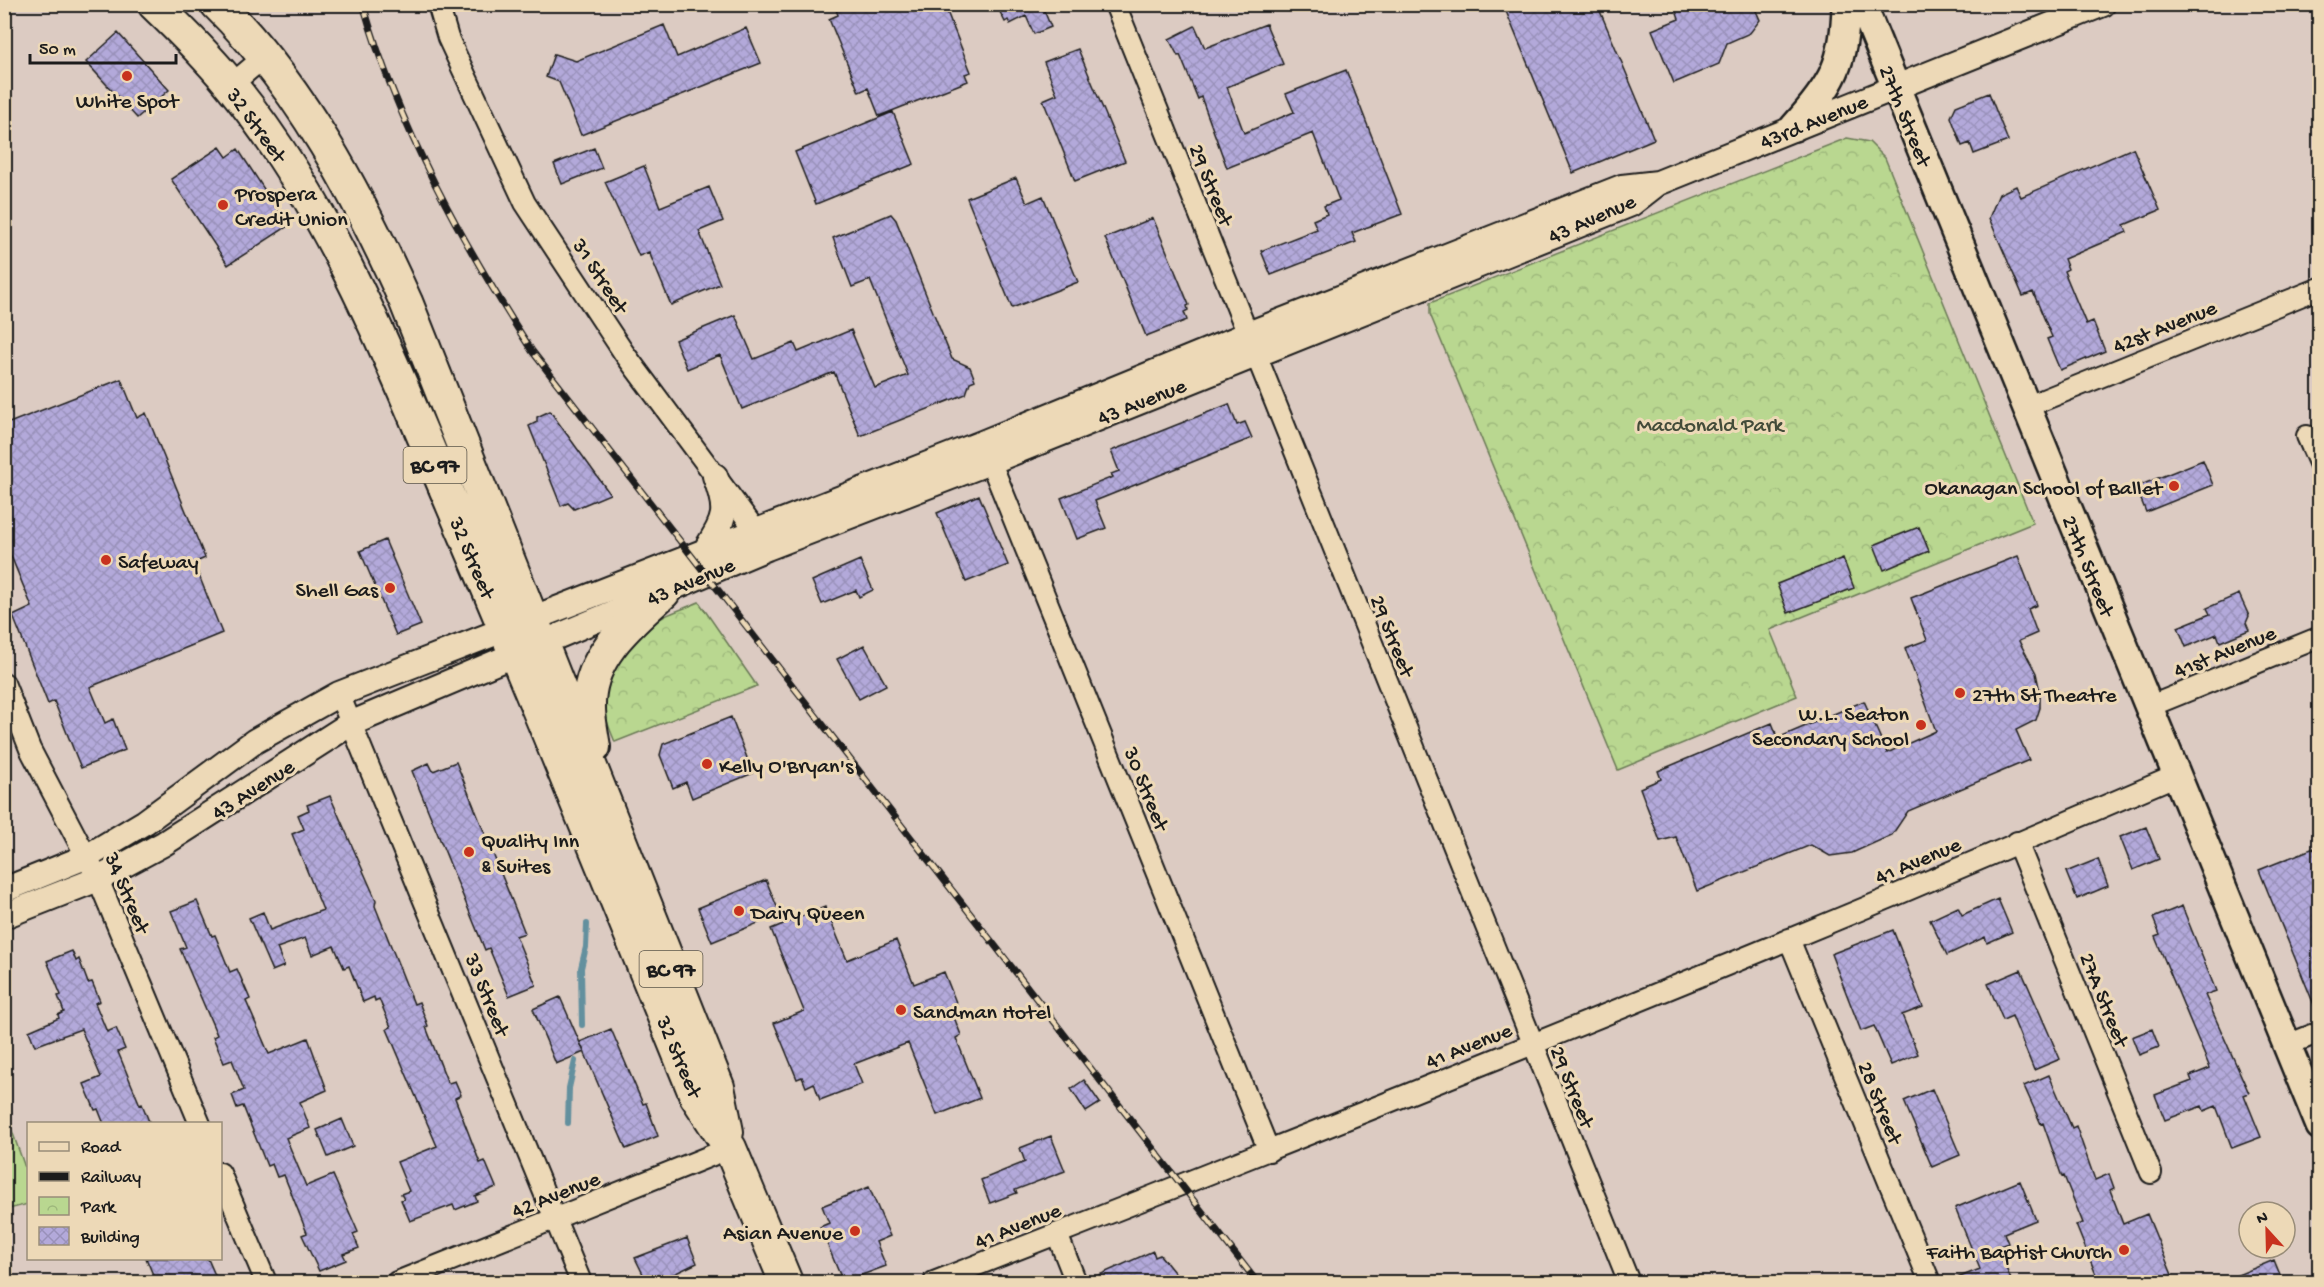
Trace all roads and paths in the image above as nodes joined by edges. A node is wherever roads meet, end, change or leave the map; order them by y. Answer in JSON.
{"nodes":[{"id":1,"x":154,"y":4,"type":"edge"},
{"id":2,"x":217,"y":4,"type":"edge"},
{"id":3,"x":438,"y":4,"type":"edge"},
{"id":4,"x":1114,"y":4,"type":"edge"},
{"id":5,"x":1846,"y":4,"type":"edge"},
{"id":6,"x":1862,"y":4,"type":"edge"},
{"id":7,"x":2103,"y":4,"type":"edge"},
{"id":8,"x":263,"y":58,"type":"junction"},
{"id":9,"x":231,"y":85,"type":"junction"},
{"id":10,"x":1896,"y":87,"type":"junction"},
{"id":11,"x":1794,"y":127,"type":"junction"},
{"id":12,"x":1658,"y":183,"type":"joint"},
{"id":13,"x":2319,"y":288,"type":"edge"},
{"id":14,"x":1252,"y":344,"type":"junction"},
{"id":15,"x":2026,"y":407,"type":"junction"},
{"id":16,"x":2307,"y":436,"type":"dead end"},
{"id":17,"x":986,"y":452,"type":"junction"},
{"id":18,"x":2319,"y":465,"type":"edge"},
{"id":19,"x":715,"y":477,"type":"junction"},
{"id":20,"x":762,"y":539,"type":"junction"},
{"id":21,"x":705,"y":551,"type":"junction"},
{"id":22,"x":664,"y":592,"type":"junction"},
{"id":23,"x":523,"y":636,"type":"junction"},
{"id":24,"x":2319,"y":637,"type":"edge"},
{"id":25,"x":4,"y":683,"type":"edge"},
{"id":26,"x":339,"y":694,"type":"junction"},
{"id":27,"x":2148,"y":707,"type":"junction"},
{"id":28,"x":350,"y":724,"type":"junction"},
{"id":29,"x":2175,"y":776,"type":"junction"},
{"id":30,"x":601,"y":793,"type":"junction"},
{"id":31,"x":2017,"y":842,"type":"junction"},
{"id":32,"x":88,"y":856,"type":"junction"},
{"id":33,"x":98,"y":879,"type":"junction"},
{"id":34,"x":4,"y":890,"type":"edge"},
{"id":35,"x":4,"y":916,"type":"edge"},
{"id":36,"x":1789,"y":939,"type":"junction"},
{"id":37,"x":2319,"y":1032,"type":"edge"},
{"id":38,"x":1531,"y":1044,"type":"junction"},
{"id":39,"x":2287,"y":1046,"type":"junction"},
{"id":40,"x":199,"y":1122,"type":"edge"},
{"id":41,"x":2319,"y":1126,"type":"edge"},
{"id":42,"x":730,"y":1148,"type":"junction"},
{"id":43,"x":1269,"y":1151,"type":"junction"},
{"id":44,"x":2151,"y":1173,"type":"dead end"},
{"id":45,"x":222,"y":1178,"type":"edge"},
{"id":46,"x":555,"y":1218,"type":"junction"},
{"id":47,"x":1057,"y":1234,"type":"junction"},
{"id":48,"x":266,"y":1282,"type":"edge"},
{"id":49,"x":398,"y":1282,"type":"edge"},
{"id":50,"x":581,"y":1282,"type":"edge"},
{"id":51,"x":786,"y":1282,"type":"edge"},
{"id":52,"x":934,"y":1282,"type":"edge"},
{"id":53,"x":1076,"y":1282,"type":"edge"},
{"id":54,"x":1629,"y":1282,"type":"edge"},
{"id":55,"x":1930,"y":1282,"type":"edge"}],
"edges":[{"from":1,"to":9,"type":"highway","name":"32 Street","number":"BC 97"},
{"from":2,"to":8,"type":"highway","name":"32 Street","number":"BC 97"},
{"from":3,"to":19,"type":"street","name":"31 Street"},
{"from":4,"to":14,"type":"street","name":"29 Street"},
{"from":5,"to":11,"type":"main road"},
{"from":6,"to":10,"type":"main road","name":"27th Street"},
{"from":7,"to":10,"type":"street","name":"43rd Avenue"},
{"from":8,"to":9,"type":"street"},
{"from":8,"to":23,"type":"highway","name":"32 Street","number":"BC 97"},
{"from":9,"to":23,"type":"highway","name":"32 Street","number":"BC 97"},
{"from":10,"to":11,"type":"street","name":"43rd Avenue"},
{"from":10,"to":15,"type":"main road","name":"27th Street"},
{"from":11,"to":12,"type":"street","name":"43rd Avenue"},
{"from":12,"to":14,"type":"street","name":"43 Avenue"},
{"from":13,"to":15,"type":"street","name":"42st Avenue"},
{"from":14,"to":17,"type":"street","name":"43 Avenue"},
{"from":14,"to":38,"type":"street","name":"29 Street"},
{"from":15,"to":27,"type":"main road","name":"27th Street"},
{"from":16,"to":18,"type":"street"},
{"from":17,"to":20,"type":"street","name":"43 Avenue"},
{"from":17,"to":43,"type":"street","name":"30 Street"},
{"from":19,"to":20,"type":"street","name":"31 Street"},
{"from":19,"to":21,"type":"street"},
{"from":20,"to":21,"type":"street","name":"43 Avenue"},
{"from":20,"to":22,"type":"street","name":"43 Avenue"},
{"from":21,"to":23,"type":"street","name":"43 Avenue"},
{"from":22,"to":23,"type":"street","name":"43 Avenue"},
{"from":22,"to":30,"type":"highway"},
{"from":23,"to":26,"type":"street","name":"43 Avenue"},
{"from":23,"to":28,"type":"street","name":"43 Avenue"},
{"from":23,"to":30,"type":"highway","name":"32 Street","number":"BC 97"},
{"from":23,"to":42,"type":"highway","name":"32 Street","number":"BC 97"},
{"from":24,"to":27,"type":"street","name":"41st Avenue"},
{"from":25,"to":32,"type":"street","name":"34 Street"},
{"from":26,"to":28,"type":"street","name":"33 Street"},
{"from":26,"to":32,"type":"street","name":"43 Avenue"},
{"from":27,"to":29,"type":"main road","name":"27th Street"},
{"from":28,"to":33,"type":"street","name":"43 Avenue"},
{"from":28,"to":46,"type":"street","name":"33 Street"},
{"from":29,"to":31,"type":"street"},
{"from":29,"to":39,"type":"main road","name":"27th Street"},
{"from":30,"to":42,"type":"highway","name":"32 Street","number":"BC 97"},
{"from":31,"to":36,"type":"street","name":"41 Avenue"},
{"from":31,"to":44,"type":"street","name":"27A Street"},
{"from":32,"to":33,"type":"street","name":"34 Street"},
{"from":32,"to":34,"type":"street","name":"43 Avenue"},
{"from":33,"to":35,"type":"street","name":"43 Avenue"},
{"from":33,"to":40,"type":"street","name":"34 Street"},
{"from":36,"to":38,"type":"street","name":"41 Avenue"},
{"from":36,"to":55,"type":"street","name":"28 Street"},
{"from":37,"to":39,"type":"street"},
{"from":38,"to":43,"type":"street","name":"41 Avenue"},
{"from":38,"to":54,"type":"street","name":"29 Street"},
{"from":39,"to":41,"type":"main road","name":"27th Street"},
{"from":42,"to":46,"type":"street","name":"42 Avenue"},
{"from":42,"to":51,"type":"highway","name":"32 Street","number":"BC 97"},
{"from":43,"to":47,"type":"street","name":"41 Avenue"},
{"from":45,"to":48,"type":"street"},
{"from":46,"to":49,"type":"street","name":"42 Avenue"},
{"from":46,"to":50,"type":"street","name":"33 Street"},
{"from":47,"to":52,"type":"street","name":"41 Avenue"},
{"from":47,"to":53,"type":"street"}]}
